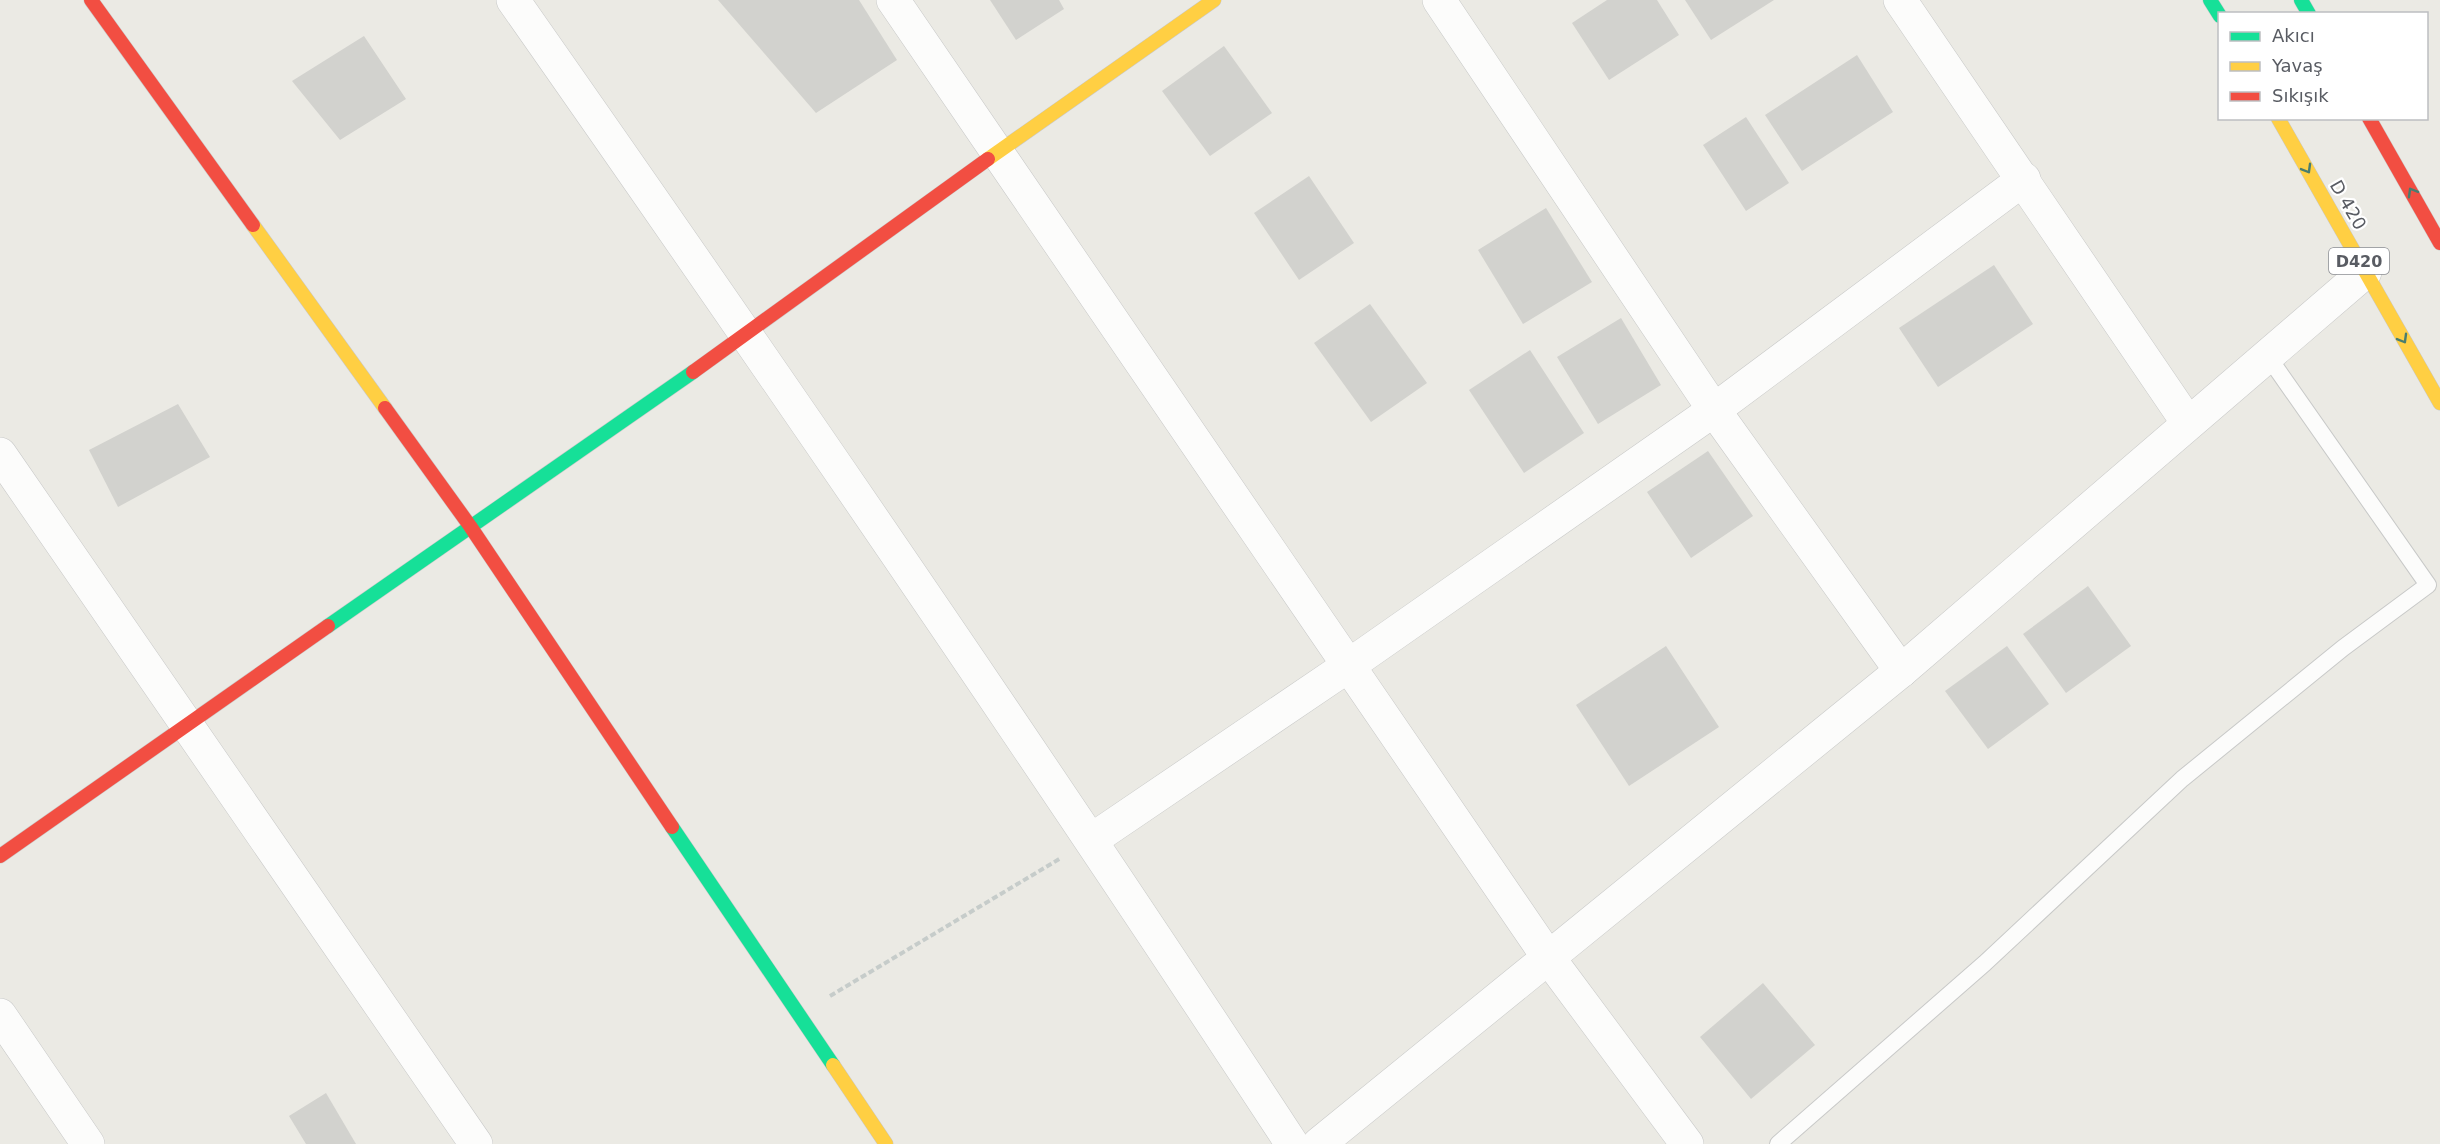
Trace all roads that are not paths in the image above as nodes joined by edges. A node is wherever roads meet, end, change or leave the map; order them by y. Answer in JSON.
{"nodes":[{"id":1,"x":91,"y":0,"type":"edge"},
{"id":2,"x":513,"y":0,"type":"edge"},
{"id":3,"x":893,"y":0,"type":"edge"},
{"id":4,"x":1214,"y":0,"type":"edge"},
{"id":5,"x":1439,"y":0,"type":"edge"},
{"id":6,"x":1900,"y":0,"type":"edge"},
{"id":7,"x":2210,"y":0,"type":"edge"},
{"id":8,"x":2218,"y":13,"type":"edge"},
{"id":9,"x":2279,"y":120,"type":"edge"},
{"id":10,"x":2370,"y":120,"type":"edge"},
{"id":11,"x":997,"y":152,"type":"junction"},
{"id":12,"x":2024,"y":179,"type":"junction"},
{"id":13,"x":2440,"y":243,"type":"edge"},
{"id":14,"x":2365,"y":272,"type":"junction"},
{"id":15,"x":747,"y":334,"type":"junction"},
{"id":16,"x":2267,"y":355,"type":"junction"},
{"id":17,"x":2440,"y":403,"type":"edge"},
{"id":18,"x":1714,"y":410,"type":"junction"},
{"id":19,"x":2188,"y":423,"type":"junction"},
{"id":20,"x":0,"y":454,"type":"edge"},
{"id":21,"x":470,"y":526,"type":"junction"},
{"id":22,"x":1348,"y":666,"type":"junction"},
{"id":23,"x":1900,"y":671,"type":"junction"},
{"id":24,"x":189,"y":726,"type":"junction"},
{"id":25,"x":1093,"y":839,"type":"junction"},
{"id":26,"x":0,"y":856,"type":"edge"},
{"id":27,"x":1548,"y":957,"type":"junction"},
{"id":28,"x":0,"y":1015,"type":"edge"},
{"id":29,"x":88,"y":1144,"type":"edge"},
{"id":30,"x":476,"y":1144,"type":"edge"},
{"id":31,"x":886,"y":1144,"type":"edge"},
{"id":32,"x":1292,"y":1144,"type":"edge"},
{"id":33,"x":1318,"y":1144,"type":"edge"},
{"id":34,"x":1687,"y":1144,"type":"edge"},
{"id":35,"x":1779,"y":1144,"type":"edge"}],
"edges":[{"from":1,"to":21,"type":"main road"},
{"from":2,"to":15,"type":"street"},
{"from":3,"to":11,"type":"street"},
{"from":4,"to":11,"type":"main road"},
{"from":5,"to":18,"type":"street"},
{"from":6,"to":12,"type":"street"},
{"from":7,"to":8,"type":"main road"},
{"from":9,"to":14,"type":"main road","name":"D 420","number":"D420","one_way":true},
{"from":13,"to":10,"type":"main road","one_way":true},
{"from":11,"to":15,"type":"main road"},
{"from":11,"to":22,"type":"street"},
{"from":12,"to":18,"type":"street"},
{"from":12,"to":19,"type":"street"},
{"from":14,"to":16,"type":"street"},
{"from":14,"to":17,"type":"main road","name":"D 420","number":"D420","one_way":true},
{"from":15,"to":21,"type":"main road"},
{"from":15,"to":25,"type":"street"},
{"from":16,"to":19,"type":"street"},
{"from":16,"to":35,"type":"lane"},
{"from":18,"to":22,"type":"street"},
{"from":18,"to":23,"type":"street"},
{"from":19,"to":23,"type":"street"},
{"from":20,"to":24,"type":"street"},
{"from":21,"to":24,"type":"main road"},
{"from":21,"to":31,"type":"main road"},
{"from":22,"to":25,"type":"street"},
{"from":22,"to":27,"type":"street"},
{"from":23,"to":27,"type":"street"},
{"from":24,"to":26,"type":"main road"},
{"from":24,"to":30,"type":"street"},
{"from":25,"to":32,"type":"street"},
{"from":27,"to":33,"type":"street"},
{"from":27,"to":34,"type":"street"},
{"from":28,"to":29,"type":"street"}]}
